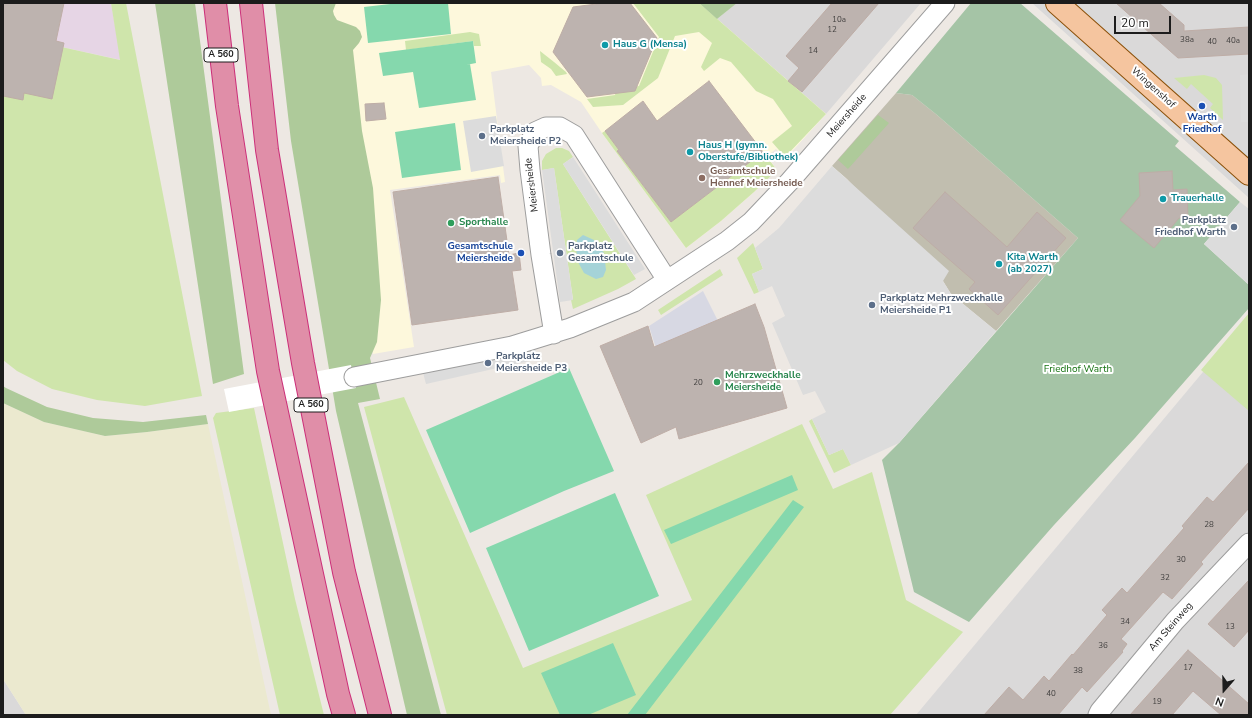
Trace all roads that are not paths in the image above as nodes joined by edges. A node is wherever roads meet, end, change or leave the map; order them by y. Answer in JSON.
{"nodes":[{"id":1,"x":216,"y":3,"type":"edge"},
{"id":2,"x":251,"y":3,"type":"edge"},
{"id":3,"x":945,"y":3,"type":"edge"},
{"id":4,"x":1057,"y":3,"type":"edge"},
{"id":5,"x":1249,"y":174,"type":"edge"},
{"id":6,"x":667,"y":280,"type":"junction"},
{"id":7,"x":554,"y":334,"type":"junction"},
{"id":8,"x":354,"y":377,"type":"dead end"},
{"id":9,"x":1249,"y":543,"type":"edge"},
{"id":10,"x":344,"y":715,"type":"edge"},
{"id":11,"x":380,"y":715,"type":"edge"},
{"id":12,"x":1098,"y":715,"type":"edge"}],
"edges":[{"from":1,"to":10,"type":"highway","number":"A 560"},
{"from":2,"to":11,"type":"highway","number":"A 560"},
{"from":3,"to":6,"type":"street","name":"Meiersheide"},
{"from":4,"to":5,"type":"main road","name":"Wingenshof"},
{"from":6,"to":7,"type":"street","name":"Meiersheide"},
{"from":6,"to":7,"type":"street","name":"Meiersheide"},
{"from":7,"to":8,"type":"street","name":"Meiersheide"},
{"from":9,"to":12,"type":"street","name":"Am Steinweg"}]}
